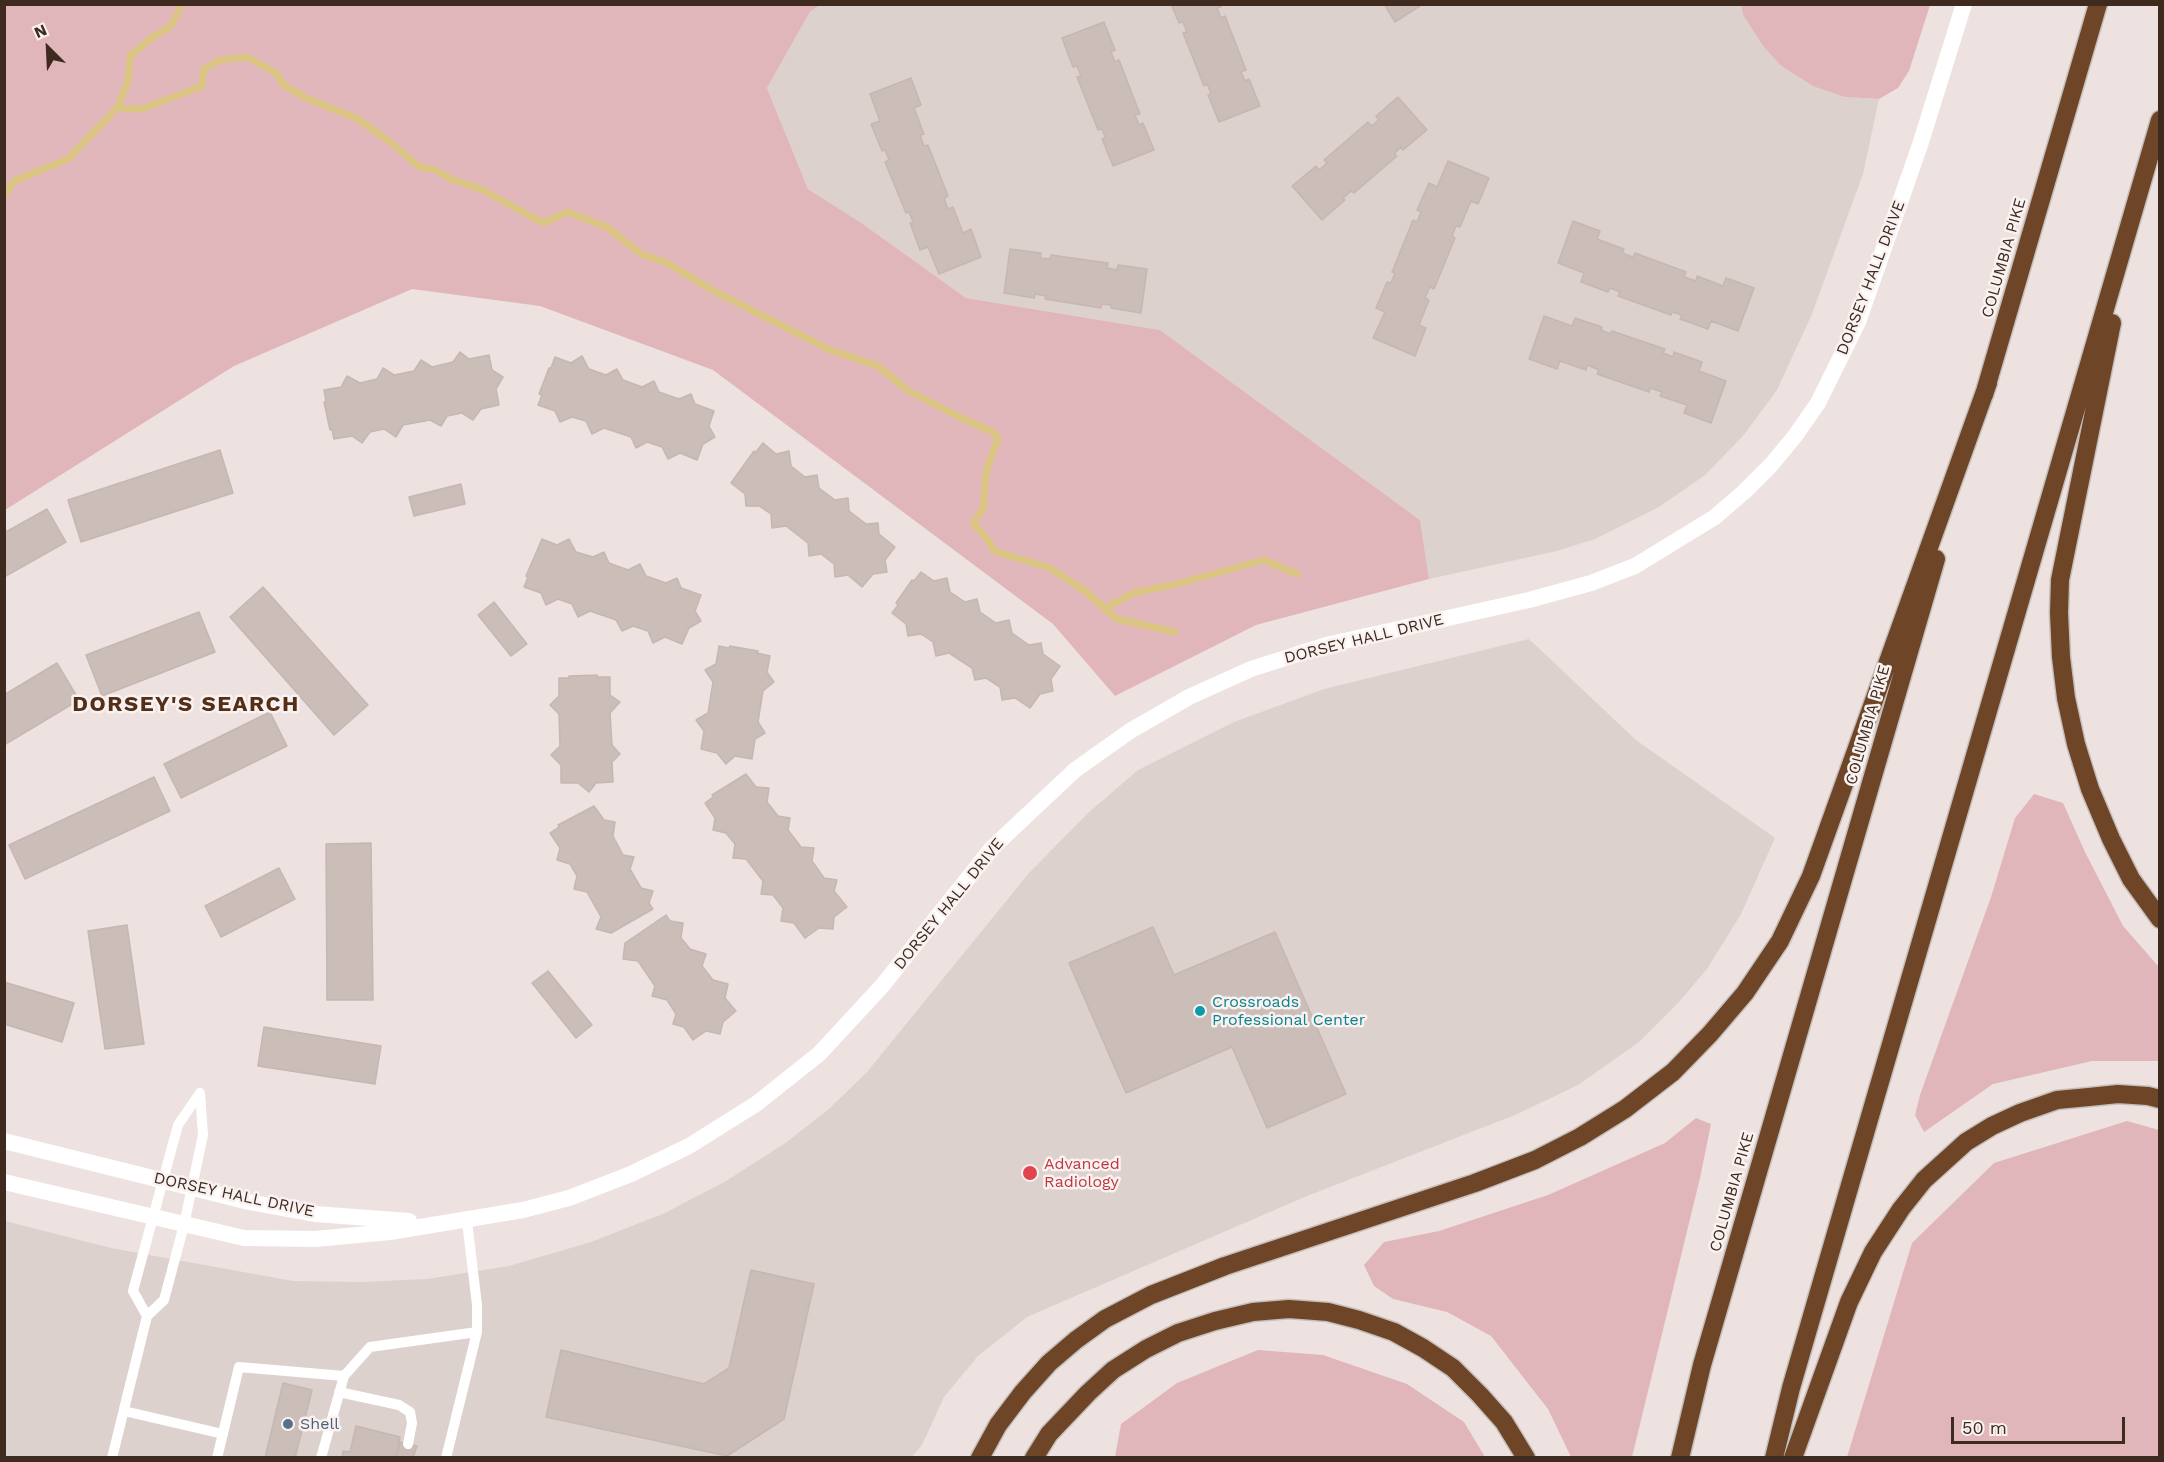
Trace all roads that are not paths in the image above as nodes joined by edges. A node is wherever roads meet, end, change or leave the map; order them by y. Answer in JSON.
{"nodes":[{"id":1,"x":1964,"y":4,"type":"edge"},
{"id":2,"x":2098,"y":4,"type":"edge"},
{"id":3,"x":2160,"y":120,"type":"edge"},
{"id":4,"x":2138,"y":196,"type":"junction"},
{"id":5,"x":1988,"y":383,"type":"junction"},
{"id":6,"x":2160,"y":919,"type":"edge"},
{"id":7,"x":2160,"y":1099,"type":"edge"},
{"id":8,"x":4,"y":1141,"type":"edge"},
{"id":9,"x":162,"y":1180,"type":"junction"},
{"id":10,"x":4,"y":1182,"type":"edge"},
{"id":11,"x":192,"y":1188,"type":"junction"},
{"id":12,"x":153,"y":1218,"type":"junction"},
{"id":13,"x":467,"y":1221,"type":"junction"},
{"id":14,"x":184,"y":1225,"type":"junction"},
{"id":15,"x":147,"y":1316,"type":"junction"},
{"id":16,"x":477,"y":1332,"type":"junction"},
{"id":17,"x":344,"y":1376,"type":"junction"},
{"id":18,"x":339,"y":1392,"type":"junction"},
{"id":19,"x":124,"y":1411,"type":"junction"},
{"id":20,"x":223,"y":1434,"type":"junction"},
{"id":21,"x":408,"y":1444,"type":"dead end"},
{"id":22,"x":112,"y":1458,"type":"edge"},
{"id":23,"x":217,"y":1458,"type":"edge"},
{"id":24,"x":321,"y":1458,"type":"edge"},
{"id":25,"x":446,"y":1458,"type":"edge"},
{"id":26,"x":981,"y":1458,"type":"edge"},
{"id":27,"x":1034,"y":1458,"type":"edge"},
{"id":28,"x":1526,"y":1458,"type":"edge"},
{"id":29,"x":1680,"y":1458,"type":"edge"},
{"id":30,"x":1774,"y":1458,"type":"edge"},
{"id":31,"x":1793,"y":1458,"type":"edge"}],
"edges":[{"from":1,"to":13,"type":"street","name":"DORSEY HALL DRIVE"},
{"from":2,"to":5,"type":"highway","name":"COLUMBIA PIKE"},
{"from":3,"to":4,"type":"highway"},
{"from":4,"to":6,"type":"highway"},
{"from":4,"to":30,"type":"highway"},
{"from":5,"to":26,"type":"highway"},
{"from":5,"to":29,"type":"highway","name":"COLUMBIA PIKE"},
{"from":7,"to":31,"type":"highway"},
{"from":8,"to":9,"type":"street","name":"DORSEY HALL DRIVE"},
{"from":9,"to":11,"type":"street","name":"DORSEY HALL DRIVE"},
{"from":9,"to":11,"type":"lane"},
{"from":9,"to":12,"type":"lane"},
{"from":10,"to":12,"type":"street","name":"DORSEY HALL DRIVE"},
{"from":11,"to":13,"type":"street","name":"DORSEY HALL DRIVE"},
{"from":11,"to":14,"type":"lane"},
{"from":12,"to":14,"type":"street","name":"DORSEY HALL DRIVE"},
{"from":12,"to":15,"type":"lane"},
{"from":13,"to":14,"type":"street","name":"DORSEY HALL DRIVE"},
{"from":13,"to":16,"type":"lane"},
{"from":14,"to":15,"type":"lane"},
{"from":15,"to":19,"type":"lane"},
{"from":16,"to":17,"type":"lane"},
{"from":16,"to":25,"type":"lane"},
{"from":17,"to":18,"type":"lane"},
{"from":17,"to":20,"type":"lane"},
{"from":18,"to":21,"type":"lane"},
{"from":18,"to":24,"type":"lane"},
{"from":19,"to":20,"type":"lane"},
{"from":19,"to":22,"type":"lane"},
{"from":20,"to":23,"type":"lane"},
{"from":27,"to":28,"type":"highway"}]}
